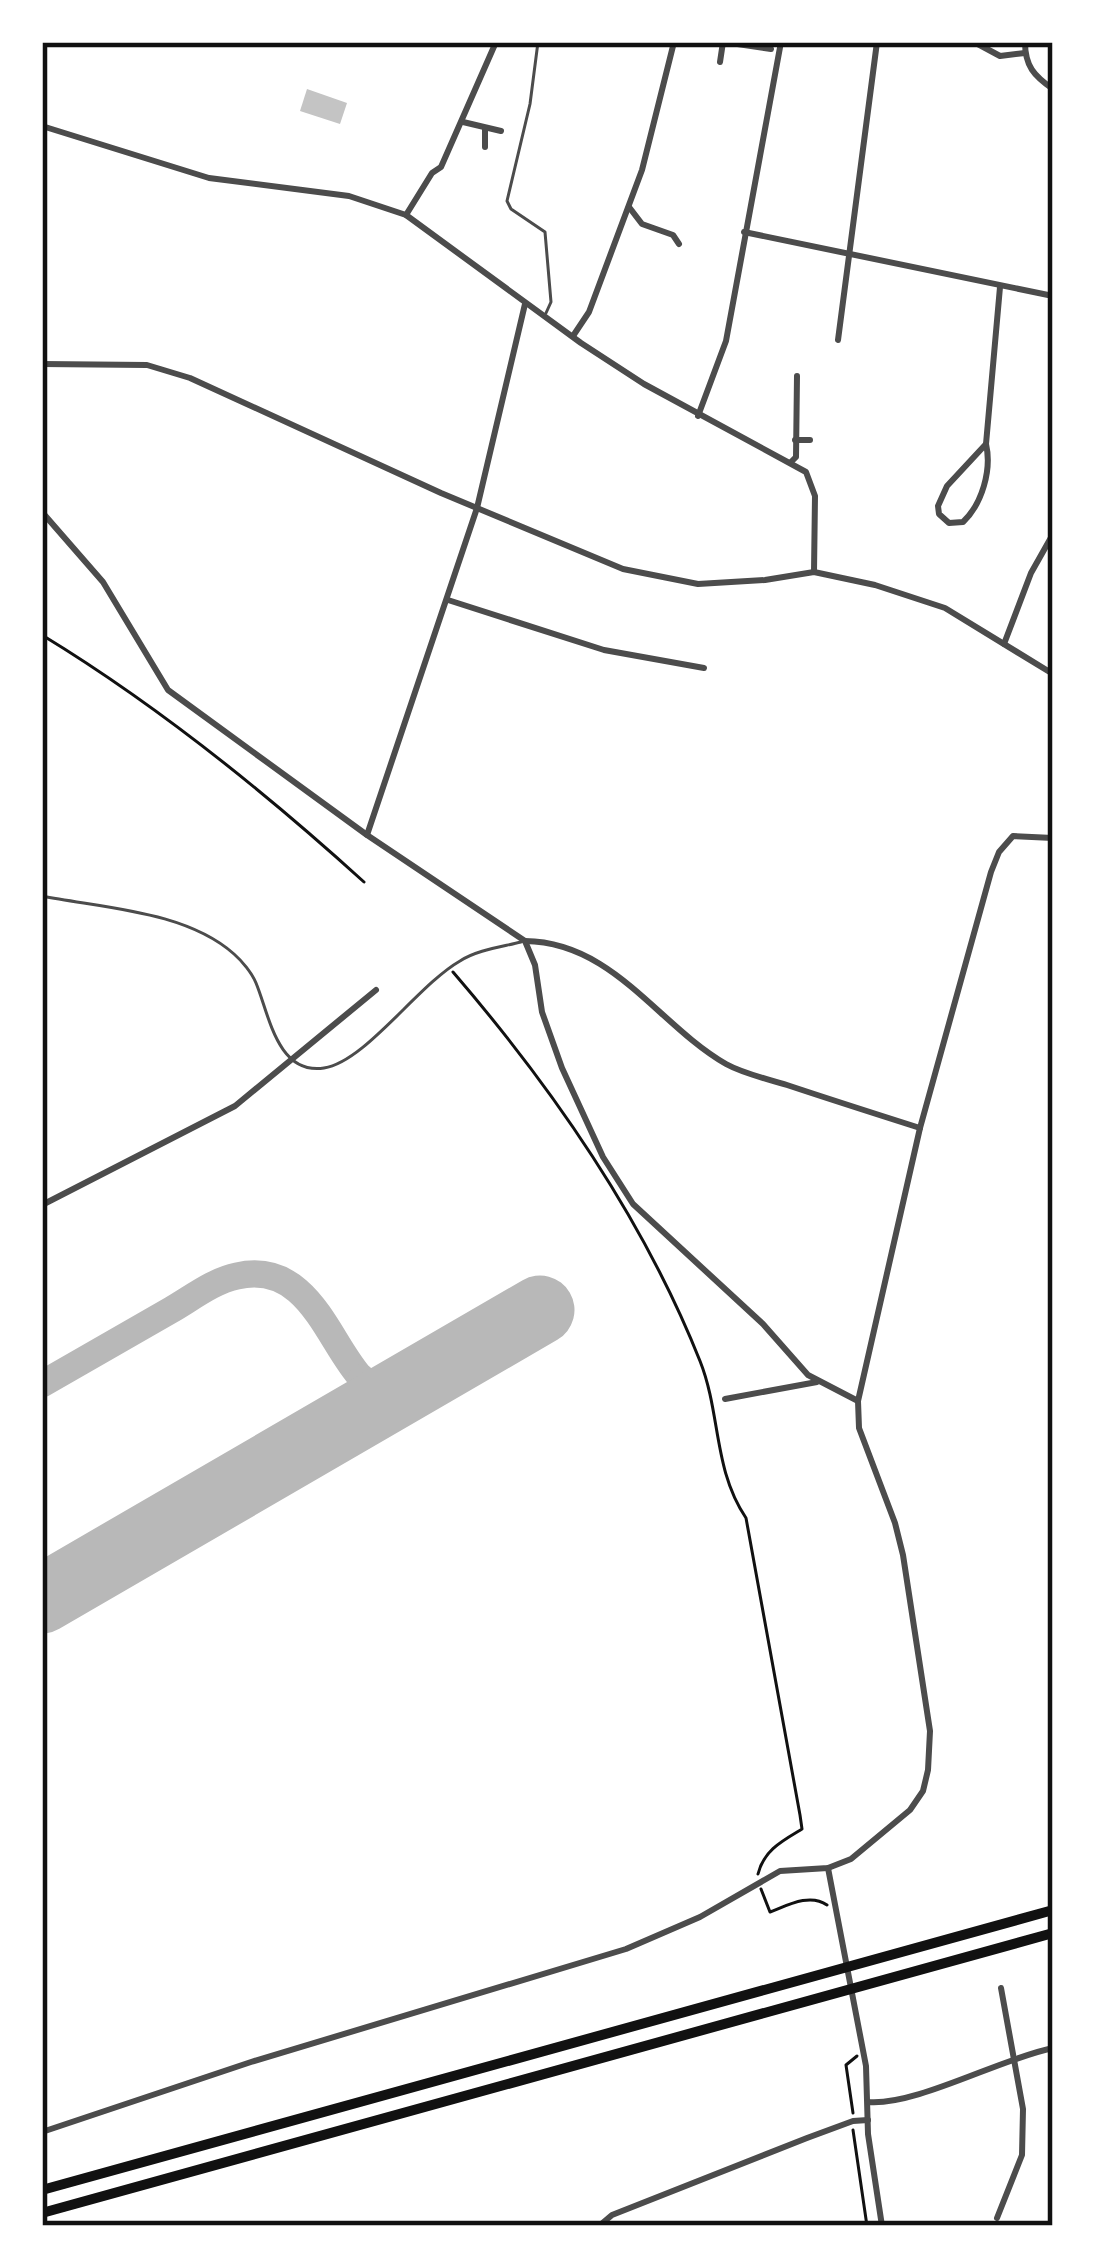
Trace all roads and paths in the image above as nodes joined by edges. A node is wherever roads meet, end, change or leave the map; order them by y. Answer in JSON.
{"nodes":[{"id":1,"x":496,"y":42,"type":"edge"},
{"id":2,"x":538,"y":42,"type":"edge"},
{"id":3,"x":674,"y":42,"type":"edge"},
{"id":4,"x":724,"y":42,"type":"edge"},
{"id":5,"x":781,"y":42,"type":"edge"},
{"id":6,"x":877,"y":42,"type":"edge"},
{"id":7,"x":974,"y":42,"type":"edge"},
{"id":8,"x":1025,"y":42,"type":"edge"},
{"id":9,"x":771,"y":49,"type":"dead end"},
{"id":10,"x":1025,"y":53,"type":"junction"},
{"id":11,"x":720,"y":62,"type":"dead end"},
{"id":12,"x":1053,"y":88,"type":"edge"},
{"id":13,"x":463,"y":122,"type":"junction"},
{"id":14,"x":42,"y":126,"type":"edge"},
{"id":15,"x":485,"y":128,"type":"junction"},
{"id":16,"x":501,"y":131,"type":"dead end"},
{"id":17,"x":485,"y":147,"type":"dead end"},
{"id":18,"x":629,"y":207,"type":"junction"},
{"id":19,"x":406,"y":214,"type":"junction"},
{"id":20,"x":744,"y":232,"type":"junction"},
{"id":21,"x":679,"y":244,"type":"dead end"},
{"id":22,"x":848,"y":254,"type":"junction"},
{"id":23,"x":1000,"y":286,"type":"junction"},
{"id":24,"x":1053,"y":296,"type":"edge"},
{"id":25,"x":525,"y":303,"type":"junction"},
{"id":26,"x":545,"y":315,"type":"junction"},
{"id":27,"x":573,"y":336,"type":"junction"},
{"id":28,"x":838,"y":340,"type":"dead end"},
{"id":29,"x":42,"y":364,"type":"edge"},
{"id":30,"x":797,"y":376,"type":"dead end"},
{"id":31,"x":698,"y":416,"type":"junction"},
{"id":32,"x":795,"y":440,"type":"junction"},
{"id":33,"x":810,"y":440,"type":"dead end"},
{"id":34,"x":986,"y":444,"type":"junction"},
{"id":35,"x":791,"y":462,"type":"junction"},
{"id":36,"x":477,"y":508,"type":"junction"},
{"id":37,"x":42,"y":512,"type":"edge"},
{"id":38,"x":1053,"y":534,"type":"edge"},
{"id":39,"x":814,"y":572,"type":"junction"},
{"id":40,"x":448,"y":600,"type":"junction"},
{"id":41,"x":42,"y":635,"type":"edge"},
{"id":42,"x":1004,"y":644,"type":"junction"},
{"id":43,"x":704,"y":668,"type":"dead end"},
{"id":44,"x":1053,"y":674,"type":"edge"},
{"id":45,"x":368,"y":836,"type":"junction"},
{"id":46,"x":1053,"y":838,"type":"edge"},
{"id":47,"x":364,"y":882,"type":"dead end"},
{"id":48,"x":42,"y":896,"type":"edge"},
{"id":49,"x":525,"y":941,"type":"junction"},
{"id":50,"x":455,"y":975,"type":"dead end"},
{"id":51,"x":376,"y":990,"type":"dead end"},
{"id":52,"x":294,"y":1061,"type":"junction"},
{"id":53,"x":920,"y":1128,"type":"junction"},
{"id":54,"x":42,"y":1205,"type":"edge"},
{"id":55,"x":818,"y":1382,"type":"junction"},
{"id":56,"x":724,"y":1399,"type":"dead end"},
{"id":57,"x":858,"y":1402,"type":"junction"},
{"id":58,"x":828,"y":1868,"type":"junction"},
{"id":59,"x":758,"y":1882,"type":"junction"},
{"id":60,"x":830,"y":1908,"type":"dead end"},
{"id":61,"x":1053,"y":1910,"type":"edge"},
{"id":62,"x":1053,"y":1933,"type":"edge"},
{"id":63,"x":1001,"y":1988,"type":"dead end"},
{"id":64,"x":1053,"y":2048,"type":"edge"},
{"id":65,"x":859,"y":2055,"type":"dead end"},
{"id":66,"x":1015,"y":2056,"type":"junction"},
{"id":67,"x":868,"y":2102,"type":"junction"},
{"id":68,"x":853,"y":2115,"type":"dead end"},
{"id":69,"x":868,"y":2120,"type":"junction"},
{"id":70,"x":852,"y":2128,"type":"dead end"},
{"id":71,"x":42,"y":2132,"type":"edge"},
{"id":72,"x":42,"y":2190,"type":"edge"},
{"id":73,"x":42,"y":2213,"type":"edge"},
{"id":74,"x":997,"y":2218,"type":"dead end"},
{"id":75,"x":599,"y":2226,"type":"edge"},
{"id":76,"x":867,"y":2226,"type":"edge"},
{"id":77,"x":882,"y":2226,"type":"edge"}],
"edges":[{"from":1,"to":13,"type":"street"},
{"from":2,"to":26,"type":"lane"},
{"from":3,"to":18,"type":"street"},
{"from":4,"to":9,"type":"street"},
{"from":4,"to":11,"type":"street"},
{"from":5,"to":20,"type":"street"},
{"from":6,"to":22,"type":"street"},
{"from":7,"to":10,"type":"street"},
{"from":8,"to":10,"type":"street"},
{"from":10,"to":12,"type":"street"},
{"from":13,"to":15,"type":"street"},
{"from":13,"to":19,"type":"street"},
{"from":14,"to":19,"type":"street"},
{"from":15,"to":16,"type":"street"},
{"from":15,"to":17,"type":"street"},
{"from":18,"to":21,"type":"street"},
{"from":18,"to":27,"type":"street"},
{"from":19,"to":25,"type":"street"},
{"from":20,"to":22,"type":"street"},
{"from":20,"to":31,"type":"street"},
{"from":22,"to":23,"type":"street"},
{"from":22,"to":28,"type":"street"},
{"from":23,"to":24,"type":"street"},
{"from":23,"to":34,"type":"street"},
{"from":25,"to":26,"type":"street"},
{"from":25,"to":36,"type":"street"},
{"from":26,"to":27,"type":"street"},
{"from":27,"to":31,"type":"street"},
{"from":29,"to":36,"type":"street"},
{"from":30,"to":32,"type":"street"},
{"from":31,"to":35,"type":"street"},
{"from":32,"to":33,"type":"street"},
{"from":32,"to":35,"type":"street"},
{"from":34,"to":34,"type":"street"},
{"from":35,"to":39,"type":"street"},
{"from":36,"to":39,"type":"street"},
{"from":36,"to":40,"type":"street"},
{"from":37,"to":45,"type":"street"},
{"from":38,"to":42,"type":"street"},
{"from":39,"to":42,"type":"street"},
{"from":40,"to":43,"type":"street"},
{"from":40,"to":45,"type":"street"},
{"from":41,"to":47,"type":"path"},
{"from":42,"to":44,"type":"street"},
{"from":45,"to":49,"type":"street"},
{"from":46,"to":53,"type":"street"},
{"from":48,"to":52,"type":"lane"},
{"from":49,"to":52,"type":"lane"},
{"from":49,"to":53,"type":"street"},
{"from":49,"to":55,"type":"street"},
{"from":50,"to":59,"type":"path"},
{"from":51,"to":52,"type":"street"},
{"from":52,"to":54,"type":"street"},
{"from":53,"to":57,"type":"street"},
{"from":55,"to":56,"type":"street"},
{"from":55,"to":57,"type":"street"},
{"from":57,"to":58,"type":"street"},
{"from":58,"to":59,"type":"street"},
{"from":58,"to":67,"type":"street"},
{"from":59,"to":60,"type":"path"},
{"from":59,"to":71,"type":"street"},
{"from":61,"to":72,"type":"highway"},
{"from":62,"to":73,"type":"highway"},
{"from":63,"to":66,"type":"street"},
{"from":64,"to":66,"type":"street"},
{"from":65,"to":68,"type":"path"},
{"from":66,"to":67,"type":"street"},
{"from":66,"to":74,"type":"street"},
{"from":67,"to":69,"type":"street"},
{"from":69,"to":75,"type":"street"},
{"from":69,"to":77,"type":"street"},
{"from":70,"to":76,"type":"path"}]}
